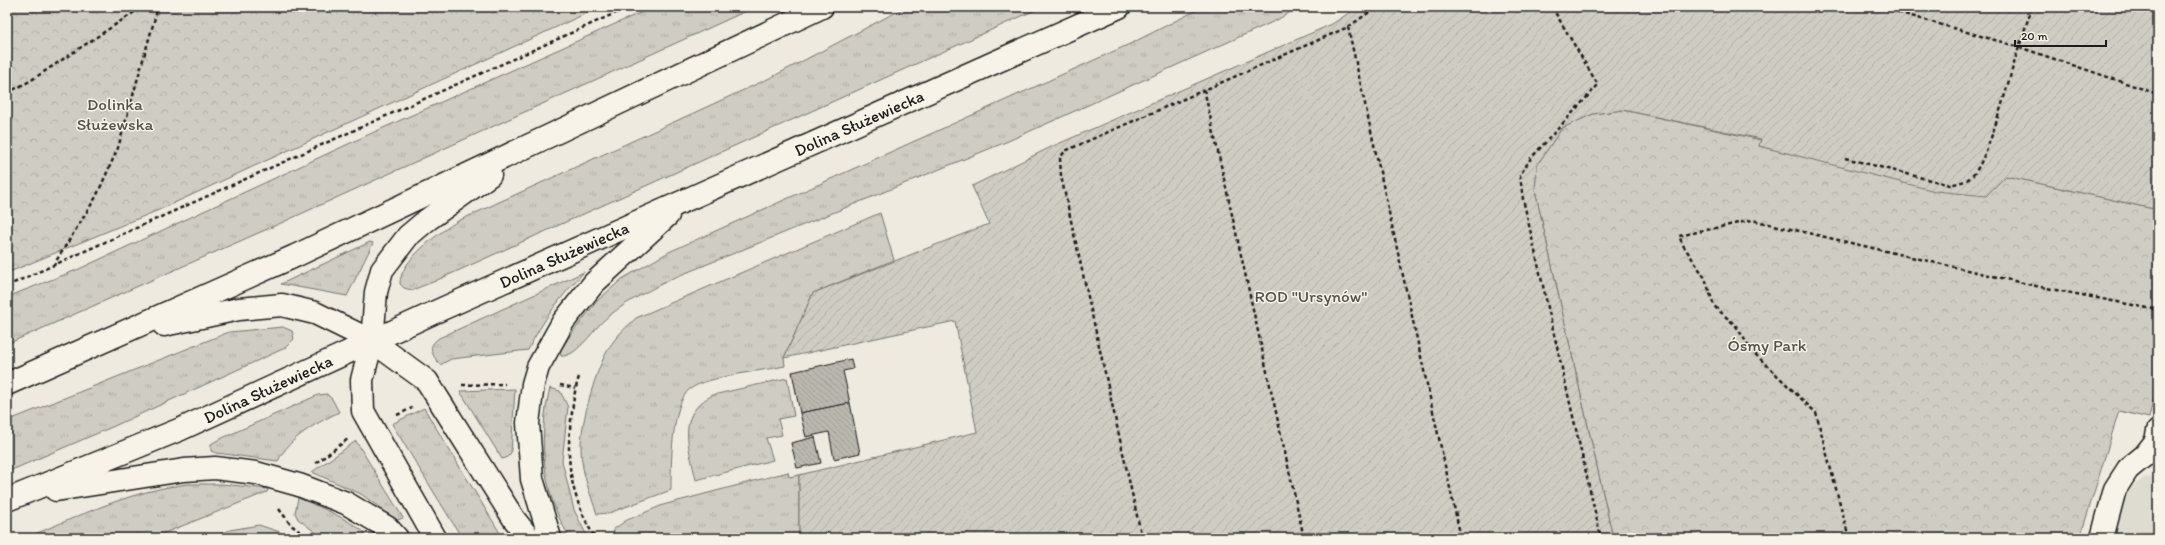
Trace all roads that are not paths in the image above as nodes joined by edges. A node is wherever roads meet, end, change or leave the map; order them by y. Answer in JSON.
{"nodes":[{"id":1,"x":822,"y":7,"type":"edge"},
{"id":2,"x":1119,"y":7,"type":"edge"},
{"id":3,"x":544,"y":137,"type":"junction"},
{"id":4,"x":682,"y":203,"type":"junction"},
{"id":5,"x":122,"y":334,"type":"junction"},
{"id":6,"x":372,"y":341,"type":"junction"},
{"id":7,"x":7,"y":384,"type":"edge"},
{"id":8,"x":2158,"y":431,"type":"edge"},
{"id":9,"x":14,"y":498,"type":"edge"},
{"id":10,"x":397,"y":538,"type":"edge"},
{"id":11,"x":435,"y":538,"type":"edge"},
{"id":12,"x":530,"y":538,"type":"edge"},
{"id":13,"x":550,"y":538,"type":"edge"},
{"id":14,"x":2102,"y":538,"type":"edge"}],
"edges":[{"from":1,"to":3,"type":"main road"},
{"from":2,"to":4,"type":"main road","name":"Dolina Służewiecka"},
{"from":3,"to":5,"type":"main road"},
{"from":3,"to":6,"type":"main road"},
{"from":4,"to":6,"type":"main road","name":"Dolina Służewiecka"},
{"from":4,"to":13,"type":"main road"},
{"from":5,"to":6,"type":"main road"},
{"from":5,"to":7,"type":"main road"},
{"from":6,"to":9,"type":"main road","name":"Dolina Służewiecka"},
{"from":6,"to":11,"type":"main road"},
{"from":6,"to":12,"type":"main road"},
{"from":8,"to":14,"type":"main road"},
{"from":9,"to":10,"type":"main road"}]}
